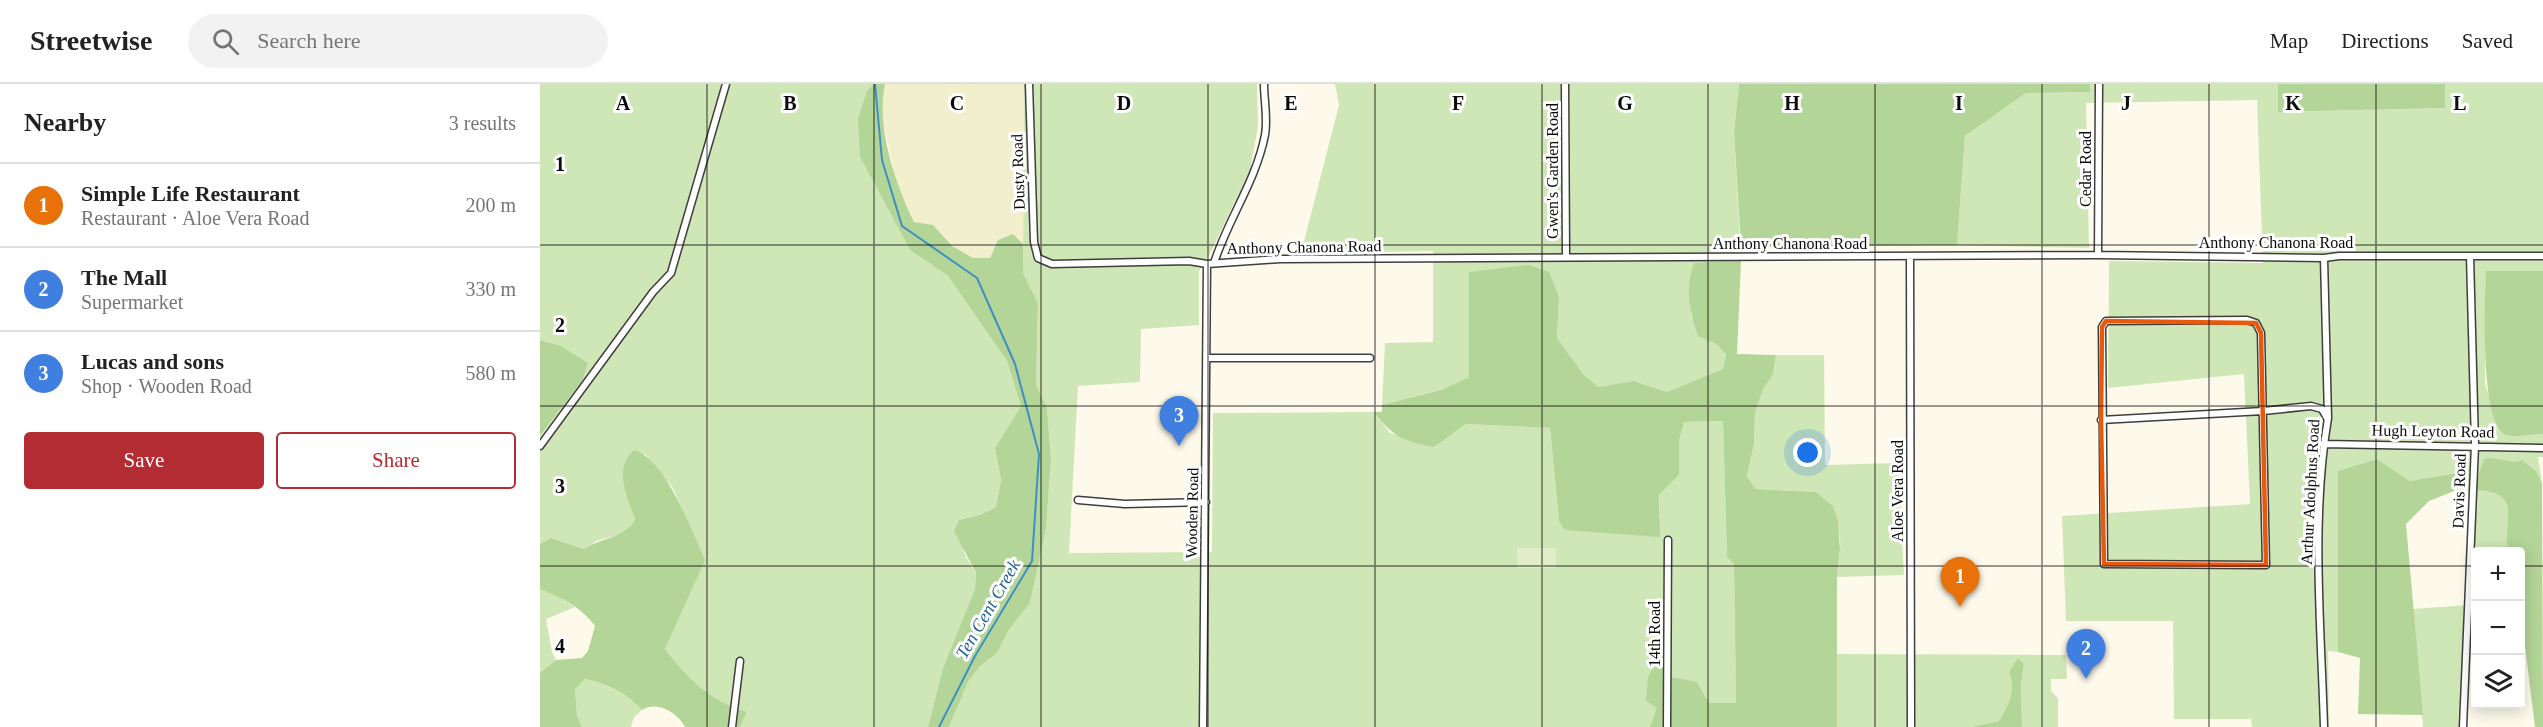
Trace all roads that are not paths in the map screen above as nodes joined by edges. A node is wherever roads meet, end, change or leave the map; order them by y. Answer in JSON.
{"nodes":[{"id":1,"x":726,"y":84,"type":"edge"},
{"id":2,"x":1029,"y":84,"type":"edge"},
{"id":3,"x":1264,"y":84,"type":"edge"},
{"id":4,"x":1565,"y":84,"type":"edge"},
{"id":5,"x":2099,"y":84,"type":"edge"},
{"id":6,"x":2098,"y":255,"type":"junction"},
{"id":7,"x":1910,"y":256,"type":"junction"},
{"id":8,"x":2470,"y":256,"type":"junction"},
{"id":9,"x":2543,"y":256,"type":"edge"},
{"id":10,"x":1566,"y":257,"type":"junction"},
{"id":11,"x":1038,"y":258,"type":"joint"},
{"id":12,"x":2324,"y":258,"type":"junction"},
{"id":13,"x":1210,"y":263,"type":"junction"},
{"id":14,"x":1207,"y":358,"type":"junction"},
{"id":15,"x":1370,"y":358,"type":"dead end"},
{"id":16,"x":2263,"y":411,"type":"junction"},
{"id":17,"x":2328,"y":418,"type":"junction"},
{"id":18,"x":2101,"y":420,"type":"junction"},
{"id":19,"x":2323,"y":444,"type":"junction"},
{"id":20,"x":2475,"y":445,"type":"junction"},
{"id":21,"x":540,"y":446,"type":"edge"},
{"id":22,"x":2543,"y":448,"type":"edge"},
{"id":23,"x":1078,"y":500,"type":"dead end"},
{"id":24,"x":1206,"y":502,"type":"junction"},
{"id":25,"x":1668,"y":540,"type":"dead end"},
{"id":26,"x":740,"y":662,"type":"dead end"},
{"id":27,"x":732,"y":727,"type":"edge"},
{"id":28,"x":1203,"y":727,"type":"edge"},
{"id":29,"x":1666,"y":727,"type":"edge"},
{"id":30,"x":1911,"y":727,"type":"edge"},
{"id":31,"x":2324,"y":727,"type":"edge"},
{"id":32,"x":2463,"y":727,"type":"edge"}],
"edges":[{"from":1,"to":21,"type":"street"},
{"from":2,"to":11,"type":"street","name":"Dusty Road"},
{"from":3,"to":13,"type":"street"},
{"from":4,"to":10,"type":"street","name":"Gwen's Garden Road"},
{"from":5,"to":6,"type":"street","name":"Cedar Road"},
{"from":6,"to":7,"type":"street","name":"Anthony Chanona Road"},
{"from":6,"to":12,"type":"street","name":"Anthony Chanona Road"},
{"from":7,"to":10,"type":"street","name":"Anthony Chanona Road"},
{"from":7,"to":30,"type":"street","name":"Aloe Vera Road"},
{"from":8,"to":9,"type":"street","name":"Anthony Chanona Road"},
{"from":8,"to":12,"type":"street","name":"Anthony Chanona Road"},
{"from":8,"to":20,"type":"street","name":"Davis Road"},
{"from":10,"to":13,"type":"street","name":"Anthony Chanona Road"},
{"from":11,"to":13,"type":"street","name":"Anthony Chanona Road"},
{"from":12,"to":17,"type":"street","name":"Arthur Adolphus Road"},
{"from":13,"to":14,"type":"street","name":"Wooden Road"},
{"from":14,"to":15,"type":"street"},
{"from":14,"to":24,"type":"street","name":"Wooden Road"},
{"from":16,"to":17,"type":"street"},
{"from":16,"to":18,"type":"street"},
{"from":16,"to":18,"type":"street"},
{"from":16,"to":18,"type":"street"},
{"from":17,"to":19,"type":"street","name":"Arthur Adolphus Road"},
{"from":19,"to":20,"type":"street","name":"Hugh Leyton Road"},
{"from":19,"to":31,"type":"street","name":"Arthur Adolphus Road"},
{"from":20,"to":22,"type":"street","name":"Hugh Leyton Road"},
{"from":20,"to":32,"type":"street","name":"Davis Road"},
{"from":23,"to":24,"type":"street"},
{"from":24,"to":28,"type":"street","name":"Wooden Road"},
{"from":25,"to":29,"type":"street","name":"14th Road"},
{"from":26,"to":27,"type":"street"}]}
